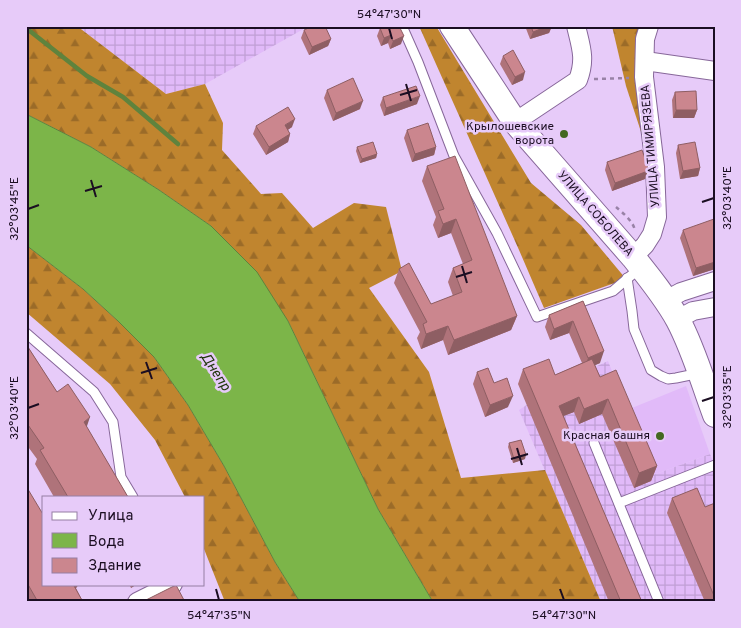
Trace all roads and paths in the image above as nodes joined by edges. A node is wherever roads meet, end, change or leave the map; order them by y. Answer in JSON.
{"nodes":[{"id":1,"x":402,"y":26,"type":"edge"},
{"id":2,"x":452,"y":26,"type":"edge"},
{"id":3,"x":576,"y":26,"type":"edge"},
{"id":4,"x":649,"y":26,"type":"edge"},
{"id":5,"x":645,"y":69,"type":"junction"},
{"id":6,"x":715,"y":71,"type":"edge"},
{"id":7,"x":578,"y":80,"type":"junction"},
{"id":8,"x":515,"y":122,"type":"junction"},
{"id":9,"x":634,"y":268,"type":"junction"},
{"id":10,"x":715,"y":281,"type":"edge"},
{"id":11,"x":715,"y":306,"type":"edge"},
{"id":12,"x":672,"y":310,"type":"junction"},
{"id":13,"x":26,"y":333,"type":"edge"},
{"id":14,"x":700,"y":372,"type":"junction"},
{"id":15,"x":715,"y":415,"type":"edge"},
{"id":16,"x":594,"y":443,"type":"dead end"},
{"id":17,"x":715,"y":465,"type":"edge"},
{"id":18,"x":132,"y":496,"type":"edge"},
{"id":19,"x":619,"y":502,"type":"junction"},
{"id":20,"x":169,"y":586,"type":"edge"},
{"id":21,"x":137,"y":602,"type":"edge"},
{"id":22,"x":659,"y":602,"type":"edge"}],
"edges":[{"from":1,"to":9,"type":"lane"},
{"from":2,"to":8,"type":"main road","name":"УЛИЦА СОБОЛЕВА"},
{"from":3,"to":7,"type":"street"},
{"from":4,"to":5,"type":"street","name":"УЛИЦА ТИМИРЯЗЕВА"},
{"from":5,"to":6,"type":"street"},
{"from":5,"to":7,"type":"path"},
{"from":5,"to":9,"type":"street","name":"УЛИЦА ТИМИРЯЗЕВА"},
{"from":7,"to":8,"type":"street"},
{"from":8,"to":9,"type":"main road","name":"УЛИЦА СОБОЛЕВА"},
{"from":9,"to":12,"type":"main road","name":"УЛИЦА СОБОЛЕВА"},
{"from":9,"to":14,"type":"lane"},
{"from":10,"to":12,"type":"street"},
{"from":11,"to":12,"type":"street"},
{"from":12,"to":14,"type":"main road","name":"УЛИЦА СОБОЛЕВА"},
{"from":13,"to":18,"type":"lane"},
{"from":14,"to":15,"type":"main road","name":"УЛИЦА СОБОЛЕВА"},
{"from":16,"to":19,"type":"lane"},
{"from":17,"to":19,"type":"lane"},
{"from":19,"to":22,"type":"lane"},
{"from":20,"to":21,"type":"street"}]}
